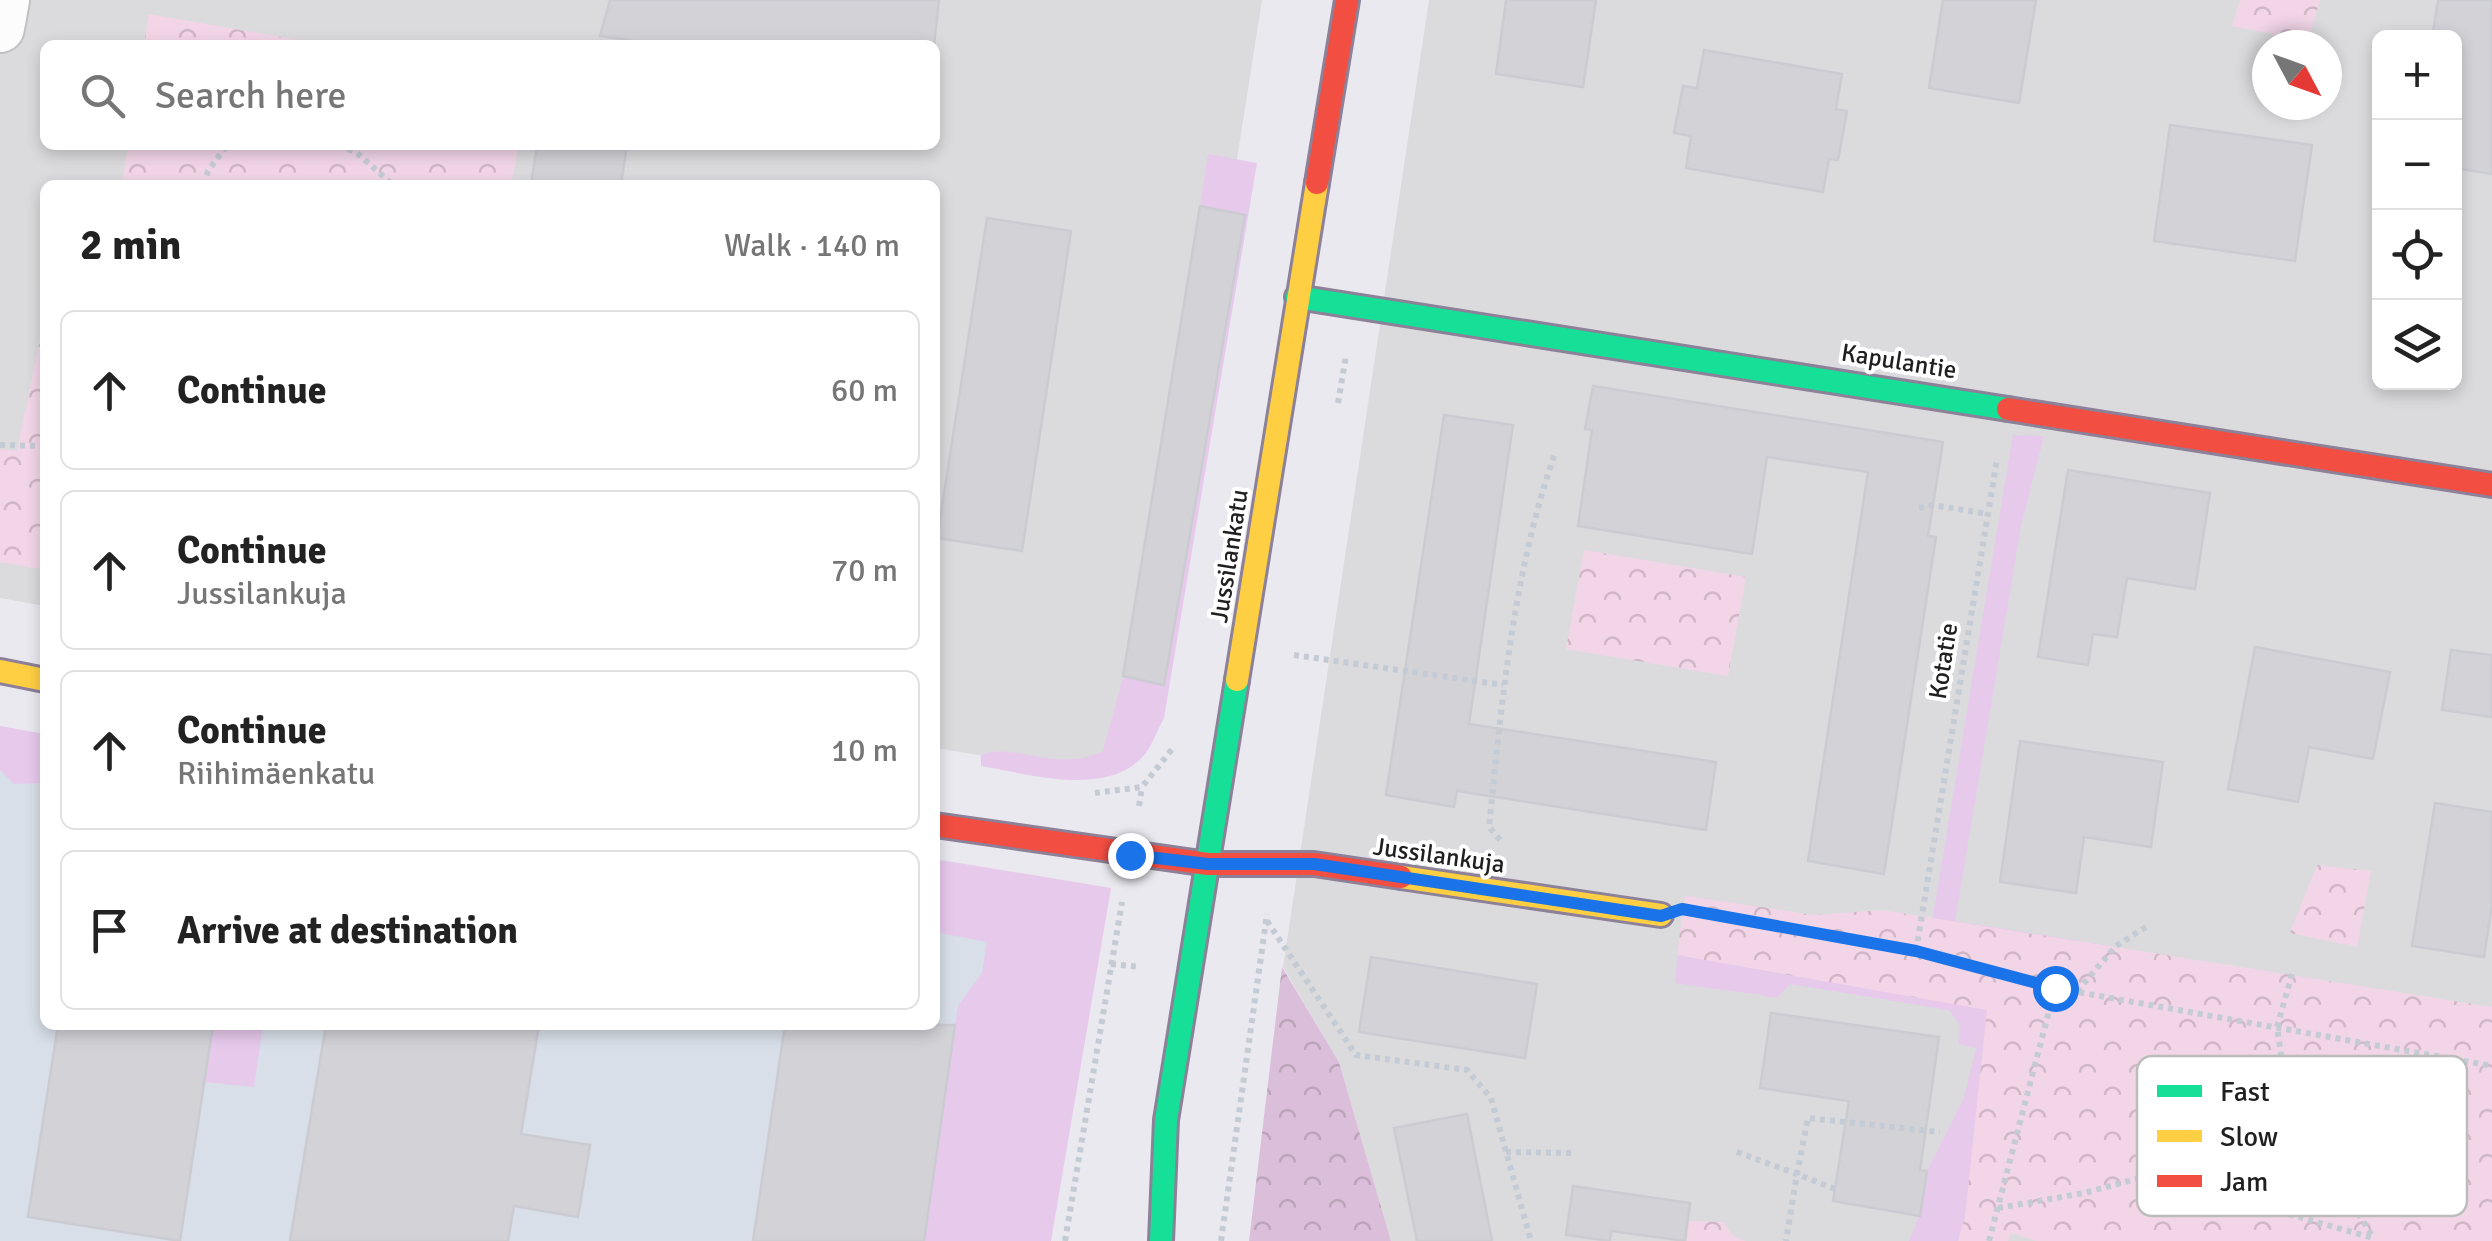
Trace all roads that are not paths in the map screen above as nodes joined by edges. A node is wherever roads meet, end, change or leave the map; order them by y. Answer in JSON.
{"nodes":[{"id":1,"x":5,"y":0,"type":"edge"},
{"id":2,"x":1347,"y":0,"type":"edge"},
{"id":3,"x":0,"y":28,"type":"edge"},
{"id":4,"x":1297,"y":297,"type":"junction"},
{"id":5,"x":2492,"y":485,"type":"edge"},
{"id":6,"x":0,"y":671,"type":"edge"},
{"id":7,"x":40,"y":679,"type":"edge"},
{"id":8,"x":940,"y":826,"type":"edge"},
{"id":9,"x":1208,"y":864,"type":"junction"},
{"id":10,"x":1661,"y":916,"type":"road end"},
{"id":11,"x":1166,"y":1120,"type":"junction"},
{"id":12,"x":1141,"y":1189,"type":"dead end"},
{"id":13,"x":1161,"y":1241,"type":"edge"}],
"edges":[{"from":1,"to":3,"type":"street"},
{"from":2,"to":4,"type":"street","name":"Jussilankatu"},
{"from":4,"to":5,"type":"street","name":"Kapulantie"},
{"from":4,"to":9,"type":"street","name":"Jussilankatu"},
{"from":6,"to":7,"type":"street"},
{"from":8,"to":9,"type":"street","name":"Jussilankuja"},
{"from":9,"to":10,"type":"street","name":"Jussilankuja"},
{"from":9,"to":11,"type":"street","name":"Jussilankatu"},
{"from":11,"to":12,"type":"street","name":"Jussilankatu"},
{"from":11,"to":13,"type":"street","name":"Jussilankatu"}]}
